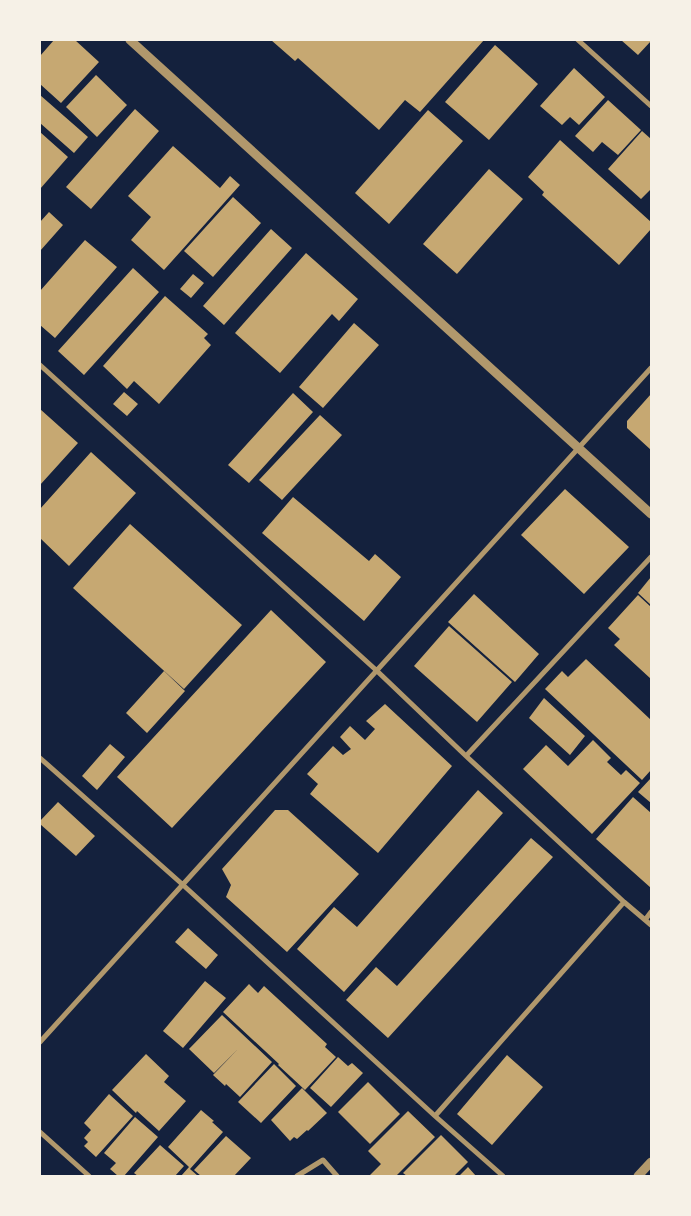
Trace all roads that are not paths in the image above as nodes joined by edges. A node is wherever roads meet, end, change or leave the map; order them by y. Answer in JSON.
{"nodes":[{"id":1,"x":130,"y":40,"type":"edge"},
{"id":2,"x":578,"y":40,"type":"edge"},
{"id":3,"x":651,"y":106,"type":"edge"},
{"id":4,"x":40,"y":365,"type":"edge"},
{"id":5,"x":651,"y":368,"type":"edge"},
{"id":6,"x":579,"y":448,"type":"junction"},
{"id":7,"x":651,"y":514,"type":"edge"},
{"id":8,"x":651,"y":557,"type":"edge"},
{"id":9,"x":376,"y":670,"type":"junction"},
{"id":10,"x":466,"y":756,"type":"junction"},
{"id":11,"x":40,"y":758,"type":"edge"},
{"id":12,"x":182,"y":884,"type":"junction"},
{"id":13,"x":624,"y":902,"type":"junction"},
{"id":14,"x":651,"y":912,"type":"edge"},
{"id":15,"x":645,"y":920,"type":"junction"},
{"id":16,"x":651,"y":925,"type":"edge"},
{"id":17,"x":40,"y":1042,"type":"edge"},
{"id":18,"x":435,"y":1116,"type":"junction"},
{"id":19,"x":40,"y":1132,"type":"edge"},
{"id":20,"x":651,"y":1162,"type":"edge"},
{"id":21,"x":89,"y":1176,"type":"edge"},
{"id":22,"x":297,"y":1176,"type":"edge"},
{"id":23,"x":337,"y":1176,"type":"edge"},
{"id":24,"x":504,"y":1176,"type":"edge"},
{"id":25,"x":638,"y":1176,"type":"edge"}],
"edges":[{"from":1,"to":6,"type":"street"},
{"from":2,"to":3,"type":"street"},
{"from":4,"to":9,"type":"street"},
{"from":5,"to":6,"type":"street"},
{"from":6,"to":7,"type":"street"},
{"from":6,"to":9,"type":"street"},
{"from":8,"to":10,"type":"street"},
{"from":9,"to":10,"type":"street"},
{"from":9,"to":12,"type":"street"},
{"from":10,"to":13,"type":"street"},
{"from":11,"to":12,"type":"street"},
{"from":12,"to":17,"type":"street"},
{"from":12,"to":18,"type":"street"},
{"from":13,"to":15,"type":"street"},
{"from":13,"to":18,"type":"street"},
{"from":14,"to":15,"type":"street"},
{"from":15,"to":16,"type":"street"},
{"from":18,"to":24,"type":"street"},
{"from":19,"to":21,"type":"street"},
{"from":20,"to":25,"type":"street"},
{"from":22,"to":23,"type":"street"}]}
